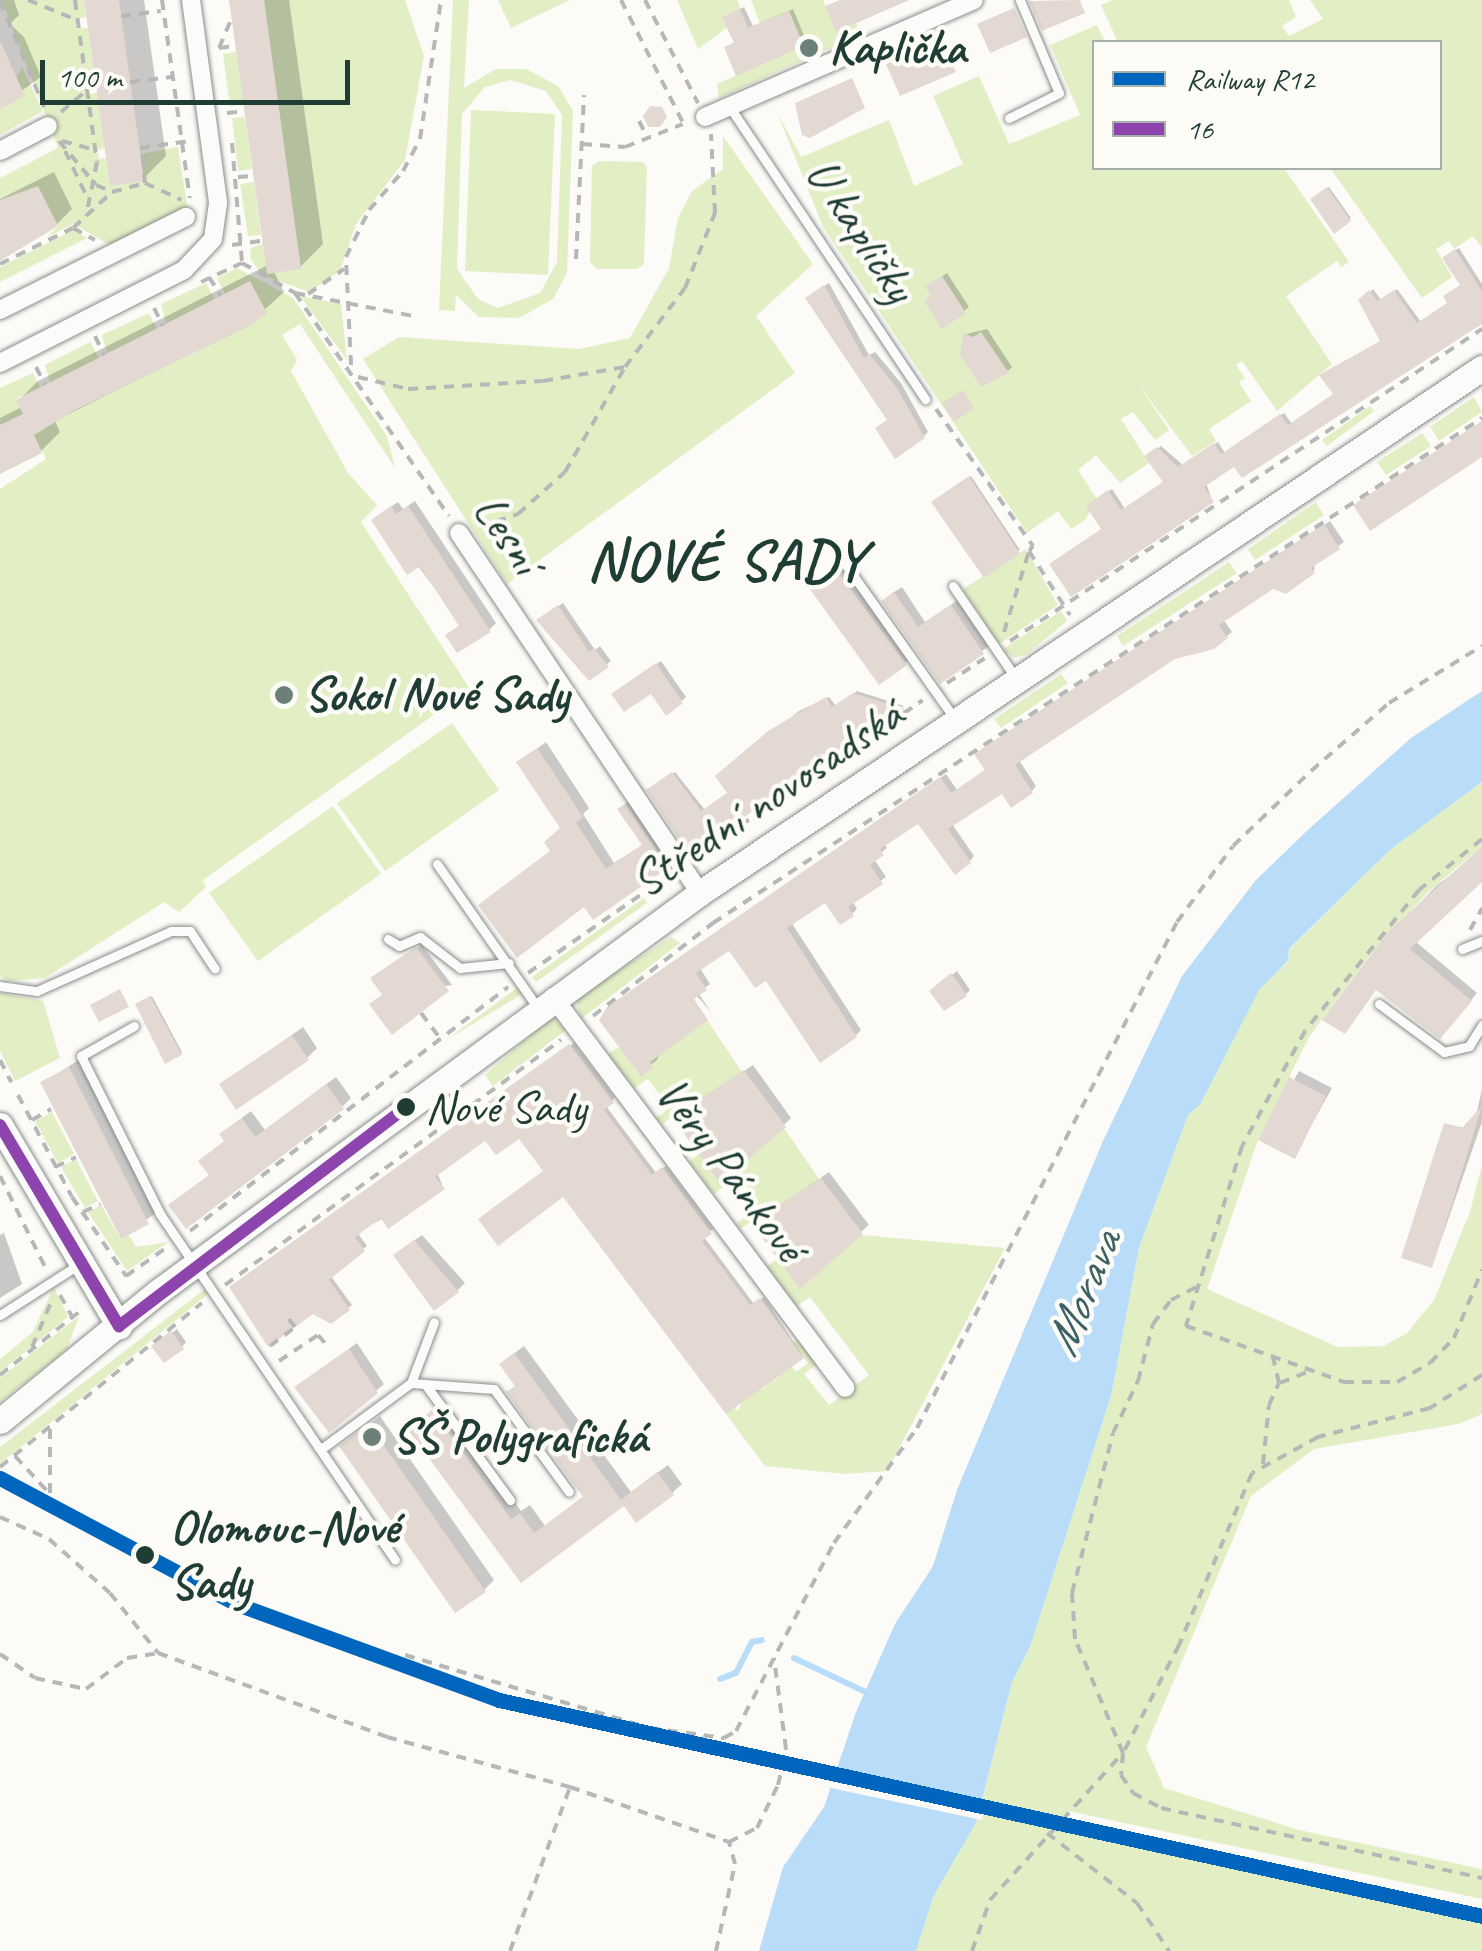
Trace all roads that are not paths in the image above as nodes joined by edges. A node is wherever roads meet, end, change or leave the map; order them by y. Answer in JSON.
{"nodes":[{"id":1,"x":192,"y":0,"type":"edge"},
{"id":2,"x":974,"y":0,"type":"edge"},
{"id":3,"x":1020,"y":0,"type":"edge"},
{"id":4,"x":729,"y":106,"type":"junction"},
{"id":5,"x":705,"y":116,"type":"road end"},
{"id":6,"x":1010,"y":118,"type":"dead end"},
{"id":7,"x":49,"y":119,"type":"road end"},
{"id":8,"x":0,"y":150,"type":"edge"},
{"id":9,"x":186,"y":217,"type":"dead end"},
{"id":10,"x":0,"y":310,"type":"edge"},
{"id":11,"x":0,"y":363,"type":"edge"},
{"id":12,"x":1482,"y":368,"type":"edge"},
{"id":13,"x":925,"y":400,"type":"road end"},
{"id":14,"x":459,"y":532,"type":"road end"},
{"id":15,"x":843,"y":561,"type":"dead end"},
{"id":16,"x":953,"y":586,"type":"dead end"},
{"id":17,"x":1017,"y":680,"type":"junction"},
{"id":18,"x":956,"y":721,"type":"junction"},
{"id":19,"x":437,"y":864,"type":"dead end"},
{"id":20,"x":700,"y":892,"type":"junction"},
{"id":21,"x":388,"y":940,"type":"dead end"},
{"id":22,"x":1482,"y":941,"type":"edge"},
{"id":23,"x":1462,"y":949,"type":"dead end"},
{"id":24,"x":509,"y":963,"type":"junction"},
{"id":25,"x":215,"y":968,"type":"dead end"},
{"id":26,"x":0,"y":986,"type":"edge"},
{"id":27,"x":546,"y":1003,"type":"junction"},
{"id":28,"x":1378,"y":1004,"type":"dead end"},
{"id":29,"x":1482,"y":1025,"type":"edge"},
{"id":30,"x":134,"y":1026,"type":"dead end"},
{"id":31,"x":0,"y":1124,"type":"edge"},
{"id":32,"x":196,"y":1264,"type":"junction"},
{"id":33,"x":78,"y":1265,"type":"junction"},
{"id":34,"x":0,"y":1315,"type":"edge"},
{"id":35,"x":434,"y":1322,"type":"dead end"},
{"id":36,"x":119,"y":1326,"type":"junction"},
{"id":37,"x":411,"y":1384,"type":"junction"},
{"id":38,"x":425,"y":1384,"type":"junction"},
{"id":39,"x":845,"y":1388,"type":"dead end"},
{"id":40,"x":0,"y":1420,"type":"edge"},
{"id":41,"x":321,"y":1448,"type":"junction"},
{"id":42,"x":568,"y":1492,"type":"dead end"},
{"id":43,"x":510,"y":1500,"type":"dead end"},
{"id":44,"x":395,"y":1560,"type":"dead end"}],
"edges":[{"from":1,"to":11,"type":"street"},
{"from":2,"to":4,"type":"street"},
{"from":3,"to":6,"type":"lane"},
{"from":4,"to":5,"type":"street"},
{"from":4,"to":13,"type":"lane","name":"U kapličky"},
{"from":7,"to":8,"type":"street"},
{"from":9,"to":10,"type":"street"},
{"from":12,"to":17,"type":"main road","name":"Střední novosadská"},
{"from":14,"to":20,"type":"street","name":"Lesní"},
{"from":15,"to":18,"type":"lane"},
{"from":16,"to":17,"type":"lane"},
{"from":17,"to":18,"type":"main road","name":"Střední novosadská"},
{"from":18,"to":20,"type":"main road","name":"Střední novosadská"},
{"from":19,"to":24,"type":"lane"},
{"from":20,"to":27,"type":"main road","name":"Střední novosadská"},
{"from":21,"to":24,"type":"lane"},
{"from":22,"to":23,"type":"lane"},
{"from":24,"to":27,"type":"lane"},
{"from":25,"to":26,"type":"lane"},
{"from":27,"to":32,"type":"main road","name":"Střední novosadská"},
{"from":27,"to":39,"type":"street","name":"Věry Pánkové"},
{"from":28,"to":29,"type":"lane"},
{"from":30,"to":32,"type":"lane"},
{"from":31,"to":33,"type":"main road"},
{"from":32,"to":36,"type":"main road","name":"Střední novosadská"},
{"from":32,"to":41,"type":"lane"},
{"from":33,"to":34,"type":"lane"},
{"from":33,"to":36,"type":"main road"},
{"from":35,"to":37,"type":"lane"},
{"from":36,"to":40,"type":"main road","name":"Střední novosadská"},
{"from":37,"to":38,"type":"lane"},
{"from":37,"to":41,"type":"lane"},
{"from":38,"to":42,"type":"lane"},
{"from":38,"to":43,"type":"lane"},
{"from":41,"to":44,"type":"lane"}]}
